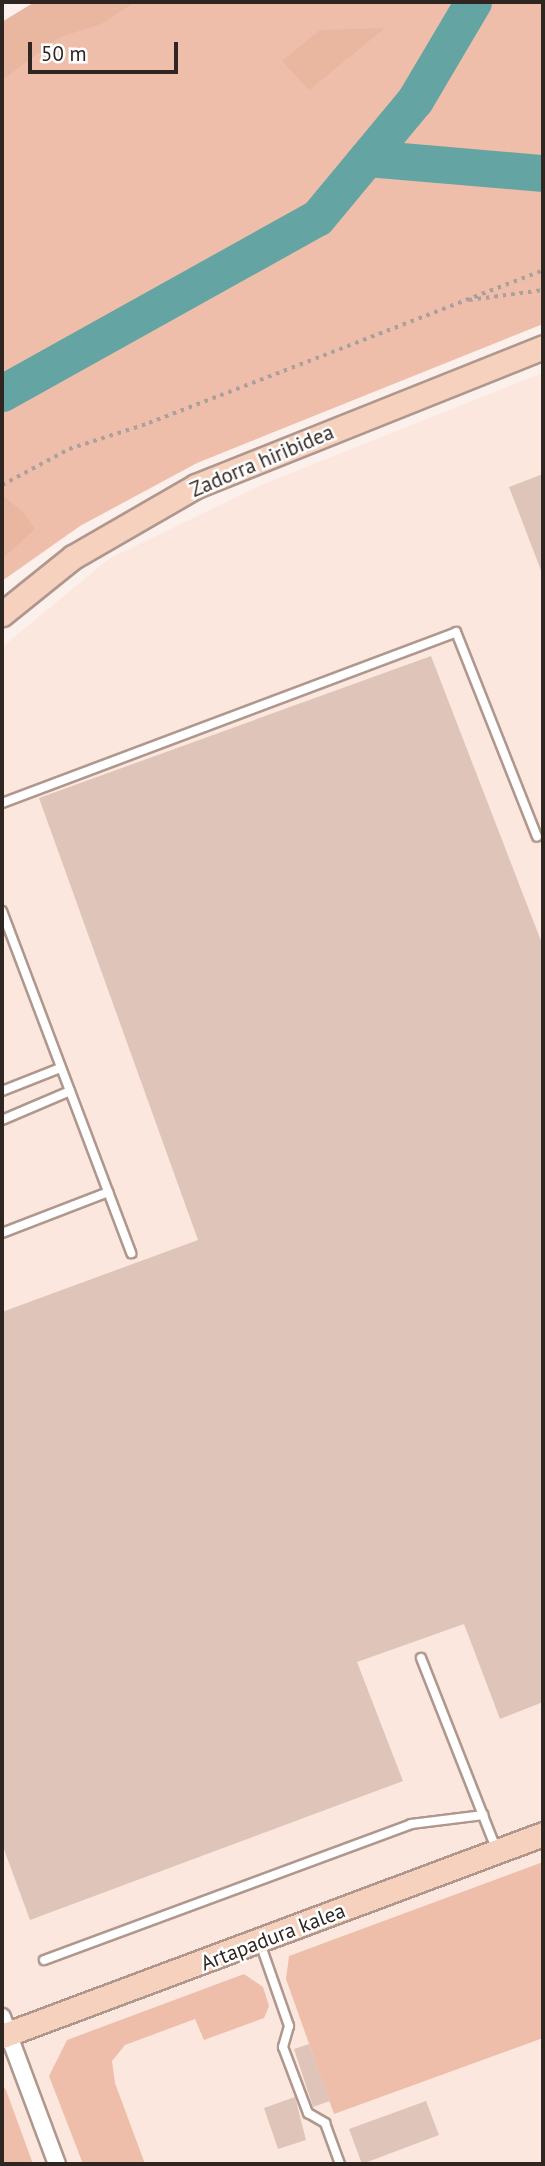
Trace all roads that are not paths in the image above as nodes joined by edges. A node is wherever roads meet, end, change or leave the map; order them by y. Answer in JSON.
{"nodes":[{"id":1,"x":543,"y":347,"type":"edge"},
{"id":2,"x":2,"y":614,"type":"edge"},
{"id":3,"x":2,"y":803,"type":"edge"},
{"id":4,"x":537,"y":837,"type":"dead end"},
{"id":5,"x":2,"y":911,"type":"edge"},
{"id":6,"x":60,"y":1068,"type":"junction"},
{"id":7,"x":2,"y":1091,"type":"edge"},
{"id":8,"x":70,"y":1091,"type":"junction"},
{"id":9,"x":2,"y":1119,"type":"edge"},
{"id":10,"x":107,"y":1192,"type":"junction"},
{"id":11,"x":2,"y":1233,"type":"edge"},
{"id":12,"x":131,"y":1253,"type":"dead end"},
{"id":13,"x":421,"y":1658,"type":"dead end"},
{"id":14,"x":483,"y":1815,"type":"junction"},
{"id":15,"x":543,"y":1834,"type":"edge"},
{"id":16,"x":498,"y":1850,"type":"junction"},
{"id":17,"x":260,"y":1943,"type":"junction"},
{"id":18,"x":44,"y":1960,"type":"dead end"},
{"id":19,"x":4,"y":2029,"type":"edge"},
{"id":20,"x":57,"y":2164,"type":"edge"},
{"id":21,"x":340,"y":2164,"type":"edge"}],
"edges":[{"from":1,"to":2,"type":"main road","name":"Zadorra hiribidea"},
{"from":3,"to":4,"type":"lane"},
{"from":5,"to":6,"type":"lane"},
{"from":6,"to":7,"type":"lane"},
{"from":6,"to":8,"type":"lane"},
{"from":8,"to":9,"type":"lane"},
{"from":8,"to":10,"type":"lane"},
{"from":10,"to":11,"type":"lane"},
{"from":10,"to":12,"type":"lane"},
{"from":13,"to":14,"type":"lane"},
{"from":14,"to":16,"type":"lane"},
{"from":14,"to":18,"type":"lane"},
{"from":15,"to":16,"type":"main road","name":"Artapadura kalea"},
{"from":16,"to":17,"type":"main road","name":"Artapadura kalea"},
{"from":17,"to":19,"type":"main road","name":"Artapadura kalea"},
{"from":17,"to":21,"type":"lane"},
{"from":19,"to":20,"type":"street"}]}
